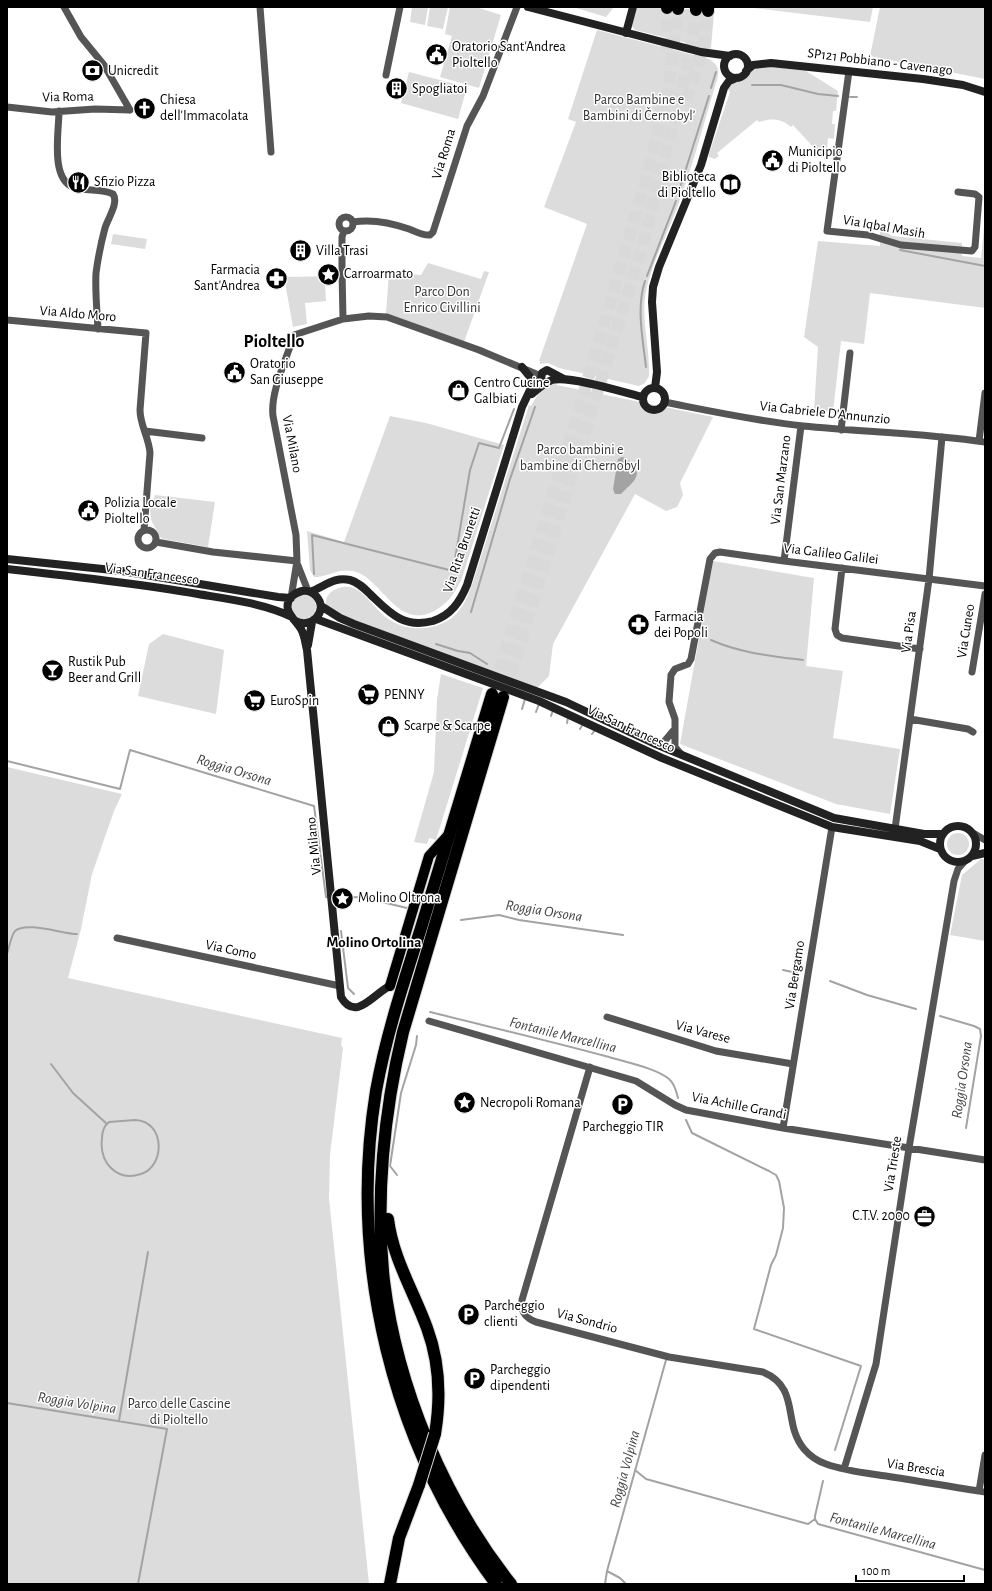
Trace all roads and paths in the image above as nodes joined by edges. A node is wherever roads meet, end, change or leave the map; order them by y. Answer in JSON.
{"nodes":[{"id":1,"x":64,"y":7,"type":"edge"},
{"id":2,"x":260,"y":7,"type":"edge"},
{"id":3,"x":400,"y":7,"type":"edge"},
{"id":4,"x":516,"y":7,"type":"edge"},
{"id":5,"x":528,"y":7,"type":"edge"},
{"id":6,"x":633,"y":7,"type":"edge"},
{"id":7,"x":626,"y":33,"type":"junction"},
{"id":8,"x":701,"y":52,"type":"junction"},
{"id":9,"x":730,"y":56,"type":"junction"},
{"id":10,"x":742,"y":56,"type":"junction"},
{"id":11,"x":771,"y":63,"type":"junction"},
{"id":12,"x":724,"y":70,"type":"junction"},
{"id":13,"x":746,"y":71,"type":"junction"},
{"id":14,"x":849,"y":71,"type":"junction"},
{"id":15,"x":386,"y":76,"type":"dead end"},
{"id":16,"x":736,"y":78,"type":"junction"},
{"id":17,"x":724,"y":88,"type":"junction"},
{"id":18,"x":985,"y":92,"type":"edge"},
{"id":19,"x":7,"y":107,"type":"edge"},
{"id":20,"x":59,"y":111,"type":"junction"},
{"id":21,"x":271,"y":152,"type":"dead end"},
{"id":22,"x":958,"y":192,"type":"dead end"},
{"id":23,"x":353,"y":222,"type":"junction"},
{"id":24,"x":344,"y":231,"type":"junction"},
{"id":25,"x":343,"y":319,"type":"junction"},
{"id":26,"x":7,"y":320,"type":"edge"},
{"id":27,"x":98,"y":328,"type":"junction"},
{"id":28,"x":850,"y":353,"type":"dead end"},
{"id":29,"x":521,"y":367,"type":"junction"},
{"id":30,"x":546,"y":377,"type":"junction"},
{"id":31,"x":655,"y":388,"type":"junction"},
{"id":32,"x":530,"y":390,"type":"junction"},
{"id":33,"x":985,"y":393,"type":"edge"},
{"id":34,"x":642,"y":397,"type":"junction"},
{"id":35,"x":526,"y":398,"type":"junction"},
{"id":36,"x":664,"y":402,"type":"junction"},
{"id":37,"x":801,"y":426,"type":"junction"},
{"id":38,"x":841,"y":430,"type":"junction"},
{"id":39,"x":144,"y":431,"type":"junction"},
{"id":40,"x":942,"y":437,"type":"junction"},
{"id":41,"x":202,"y":438,"type":"dead end"},
{"id":42,"x":982,"y":442,"type":"edge"},
{"id":43,"x":144,"y":530,"type":"junction"},
{"id":44,"x":156,"y":542,"type":"junction"},
{"id":45,"x":7,"y":559,"type":"edge"},
{"id":46,"x":296,"y":561,"type":"junction"},
{"id":47,"x":784,"y":561,"type":"junction"},
{"id":48,"x":842,"y":568,"type":"junction"},
{"id":49,"x":7,"y":570,"type":"edge"},
{"id":50,"x":342,"y":579,"type":"junction"},
{"id":51,"x":929,"y":579,"type":"junction"},
{"id":52,"x":985,"y":586,"type":"edge"},
{"id":53,"x":309,"y":592,"type":"junction"},
{"id":54,"x":985,"y":594,"type":"edge"},
{"id":55,"x":291,"y":598,"type":"junction"},
{"id":56,"x":320,"y":604,"type":"junction"},
{"id":57,"x":292,"y":618,"type":"junction"},
{"id":58,"x":314,"y":620,"type":"junction"},
{"id":59,"x":920,"y":649,"type":"junction"},
{"id":60,"x":307,"y":650,"type":"junction"},
{"id":61,"x":972,"y":672,"type":"dead end"},
{"id":62,"x":910,"y":720,"type":"junction"},
{"id":63,"x":674,"y":729,"type":"junction"},
{"id":64,"x":973,"y":732,"type":"dead end"},
{"id":65,"x":653,"y":743,"type":"junction"},
{"id":66,"x":682,"y":755,"type":"junction"},
{"id":67,"x":832,"y":827,"type":"junction"},
{"id":68,"x":895,"y":829,"type":"junction"},
{"id":69,"x":450,"y":833,"type":"junction"},
{"id":70,"x":943,"y":834,"type":"junction"},
{"id":71,"x":974,"y":837,"type":"junction"},
{"id":72,"x":985,"y":840,"type":"edge"},
{"id":73,"x":985,"y":846,"type":"edge"},
{"id":74,"x":940,"y":848,"type":"junction"},
{"id":75,"x":985,"y":853,"type":"edge"},
{"id":76,"x":972,"y":856,"type":"junction"},
{"id":77,"x":964,"y":862,"type":"junction"},
{"id":78,"x":450,"y":871,"type":"junction"},
{"id":79,"x":117,"y":938,"type":"dead end"},
{"id":80,"x":340,"y":986,"type":"junction"},
{"id":81,"x":390,"y":986,"type":"joint"},
{"id":82,"x":607,"y":1017,"type":"dead end"},
{"id":83,"x":429,"y":1021,"type":"dead end"},
{"id":84,"x":793,"y":1064,"type":"junction"},
{"id":85,"x":590,"y":1067,"type":"junction"},
{"id":86,"x":783,"y":1128,"type":"junction"},
{"id":87,"x":909,"y":1148,"type":"junction"},
{"id":88,"x":985,"y":1160,"type":"edge"},
{"id":89,"x":985,"y":1455,"type":"edge"},
{"id":90,"x":844,"y":1469,"type":"junction"},
{"id":91,"x":982,"y":1492,"type":"edge"},
{"id":92,"x":390,"y":1584,"type":"edge"},
{"id":93,"x":496,"y":1584,"type":"edge"},
{"id":94,"x":511,"y":1584,"type":"edge"}],
"edges":[{"from":1,"to":20,"type":"street","name":"Via Roma"},
{"from":2,"to":21,"type":"street"},
{"from":3,"to":15,"type":"street"},
{"from":4,"to":23,"type":"street","name":"Via Roma"},
{"from":5,"to":7,"type":"street","name":"SP121 Pobbiano - Cavenago"},
{"from":6,"to":7,"type":"street"},
{"from":7,"to":8,"type":"street","name":"SP121 Pobbiano - Cavenago"},
{"from":8,"to":9,"type":"street","name":"SP121 Pobbiano - Cavenago"},
{"from":8,"to":12,"type":"street","name":"SP121 Pobbiano - Cavenago"},
{"from":9,"to":10,"type":"street","name":"SP121 Pobbiano - Cavenago"},
{"from":9,"to":12,"type":"street"},
{"from":10,"to":11,"type":"street","name":"SP121 Pobbiano - Cavenago"},
{"from":10,"to":13,"type":"street"},
{"from":11,"to":13,"type":"street","name":"SP121 Pobbiano - Cavenago"},
{"from":11,"to":14,"type":"street","name":"SP121 Pobbiano - Cavenago"},
{"from":12,"to":16,"type":"street","name":"SP121 Pobbiano - Cavenago"},
{"from":12,"to":17,"type":"street"},
{"from":13,"to":16,"type":"street","name":"SP121 Pobbiano - Cavenago"},
{"from":14,"to":18,"type":"street","name":"SP121 Pobbiano - Cavenago"},
{"from":14,"to":22,"type":"street","name":"Via Iqbal Masih"},
{"from":16,"to":17,"type":"street"},
{"from":17,"to":31,"type":"street"},
{"from":19,"to":20,"type":"street","name":"Via Roma"},
{"from":20,"to":27,"type":"street"},
{"from":23,"to":24,"type":"street"},
{"from":23,"to":24,"type":"street"},
{"from":24,"to":25,"type":"street"},
{"from":25,"to":29,"type":"street"},
{"from":25,"to":46,"type":"street","name":"Via Milano"},
{"from":26,"to":27,"type":"street","name":"Via Aldo Moro"},
{"from":27,"to":39,"type":"street","name":"Via Aldo Moro"},
{"from":28,"to":38,"type":"street"},
{"from":29,"to":30,"type":"street"},
{"from":29,"to":32,"type":"street"},
{"from":30,"to":32,"type":"street","name":"Via Rita Brunetti"},
{"from":30,"to":34,"type":"street"},
{"from":30,"to":35,"type":"street"},
{"from":31,"to":34,"type":"street"},
{"from":31,"to":36,"type":"street"},
{"from":32,"to":35,"type":"street","name":"Via Rita Brunetti"},
{"from":33,"to":42,"type":"street"},
{"from":34,"to":36,"type":"street"},
{"from":35,"to":50,"type":"street","name":"Via Rita Brunetti"},
{"from":36,"to":37,"type":"street","name":"Via Gabriele D'Annunzio"},
{"from":37,"to":38,"type":"street","name":"Via Gabriele D'Annunzio"},
{"from":37,"to":47,"type":"street","name":"Via San Marzano"},
{"from":38,"to":40,"type":"street","name":"Via Gabriele D'Annunzio"},
{"from":39,"to":41,"type":"street"},
{"from":39,"to":43,"type":"street"},
{"from":40,"to":42,"type":"street","name":"Via Gabriele D'Annunzio"},
{"from":40,"to":51,"type":"street","name":"Via Pisa"},
{"from":43,"to":44,"type":"street"},
{"from":43,"to":44,"type":"street"},
{"from":44,"to":46,"type":"street"},
{"from":45,"to":55,"type":"street","name":"Via San Francesco"},
{"from":46,"to":53,"type":"street","name":"Via Milano"},
{"from":46,"to":55,"type":"street","name":"Via Milano"},
{"from":47,"to":48,"type":"street","name":"Via Galileo Galilei"},
{"from":47,"to":63,"type":"street","name":"Via Galileo Galilei"},
{"from":48,"to":51,"type":"street","name":"Via Galileo Galilei"},
{"from":48,"to":59,"type":"street"},
{"from":49,"to":57,"type":"street","name":"Via San Francesco"},
{"from":50,"to":53,"type":"street"},
{"from":50,"to":56,"type":"street"},
{"from":51,"to":52,"type":"street","name":"Via Galileo Galilei"},
{"from":51,"to":59,"type":"street","name":"Via Pisa"},
{"from":53,"to":55,"type":"street"},
{"from":53,"to":56,"type":"street"},
{"from":54,"to":61,"type":"street","name":"Via Cuneo"},
{"from":55,"to":57,"type":"street"},
{"from":56,"to":58,"type":"street"},
{"from":56,"to":65,"type":"street","name":"Via San Francesco"},
{"from":57,"to":58,"type":"street"},
{"from":57,"to":60,"type":"street","name":"Via Milano"},
{"from":58,"to":60,"type":"street","name":"Via Milano"},
{"from":58,"to":67,"type":"street","name":"Via San Francesco"},
{"from":59,"to":62,"type":"street","name":"Via Pisa"},
{"from":60,"to":80,"type":"street","name":"Via Milano"},
{"from":62,"to":64,"type":"street"},
{"from":62,"to":68,"type":"street","name":"Via Pisa"},
{"from":63,"to":65,"type":"street"},
{"from":63,"to":66,"type":"street"},
{"from":65,"to":66,"type":"street","name":"Via San Francesco"},
{"from":66,"to":68,"type":"street","name":"Via San Francesco"},
{"from":67,"to":74,"type":"street","name":"Via San Francesco"},
{"from":67,"to":84,"type":"street","name":"Via Bergamo"},
{"from":68,"to":70,"type":"street","name":"Via San Francesco"},
{"from":69,"to":78,"type":"highway"},
{"from":69,"to":81,"type":"main road"},
{"from":69,"to":93,"type":"highway"},
{"from":70,"to":71,"type":"street"},
{"from":70,"to":74,"type":"street"},
{"from":71,"to":72,"type":"street"},
{"from":71,"to":73,"type":"street"},
{"from":71,"to":76,"type":"street"},
{"from":74,"to":77,"type":"street"},
{"from":75,"to":76,"type":"street"},
{"from":76,"to":77,"type":"street"},
{"from":77,"to":87,"type":"street","name":"Via Trieste"},
{"from":78,"to":92,"type":"highway","bridge":true},
{"from":78,"to":94,"type":"highway"},
{"from":79,"to":80,"type":"street","name":"Via Como"},
{"from":80,"to":81,"type":"street","name":"Via Milano"},
{"from":82,"to":84,"type":"street","name":"Via Varese"},
{"from":83,"to":85,"type":"street","name":"Via Achille Grandi"},
{"from":84,"to":86,"type":"street","name":"Via Bergamo"},
{"from":85,"to":86,"type":"street","name":"Via Achille Grandi"},
{"from":85,"to":90,"type":"street","name":"Via Sondrio"},
{"from":86,"to":87,"type":"street","name":"Via Achille Grandi"},
{"from":87,"to":88,"type":"street","name":"Via Achille Grandi"},
{"from":87,"to":90,"type":"street","name":"Via Trieste"},
{"from":89,"to":91,"type":"street"},
{"from":90,"to":91,"type":"street","name":"Via Brescia"}]}
